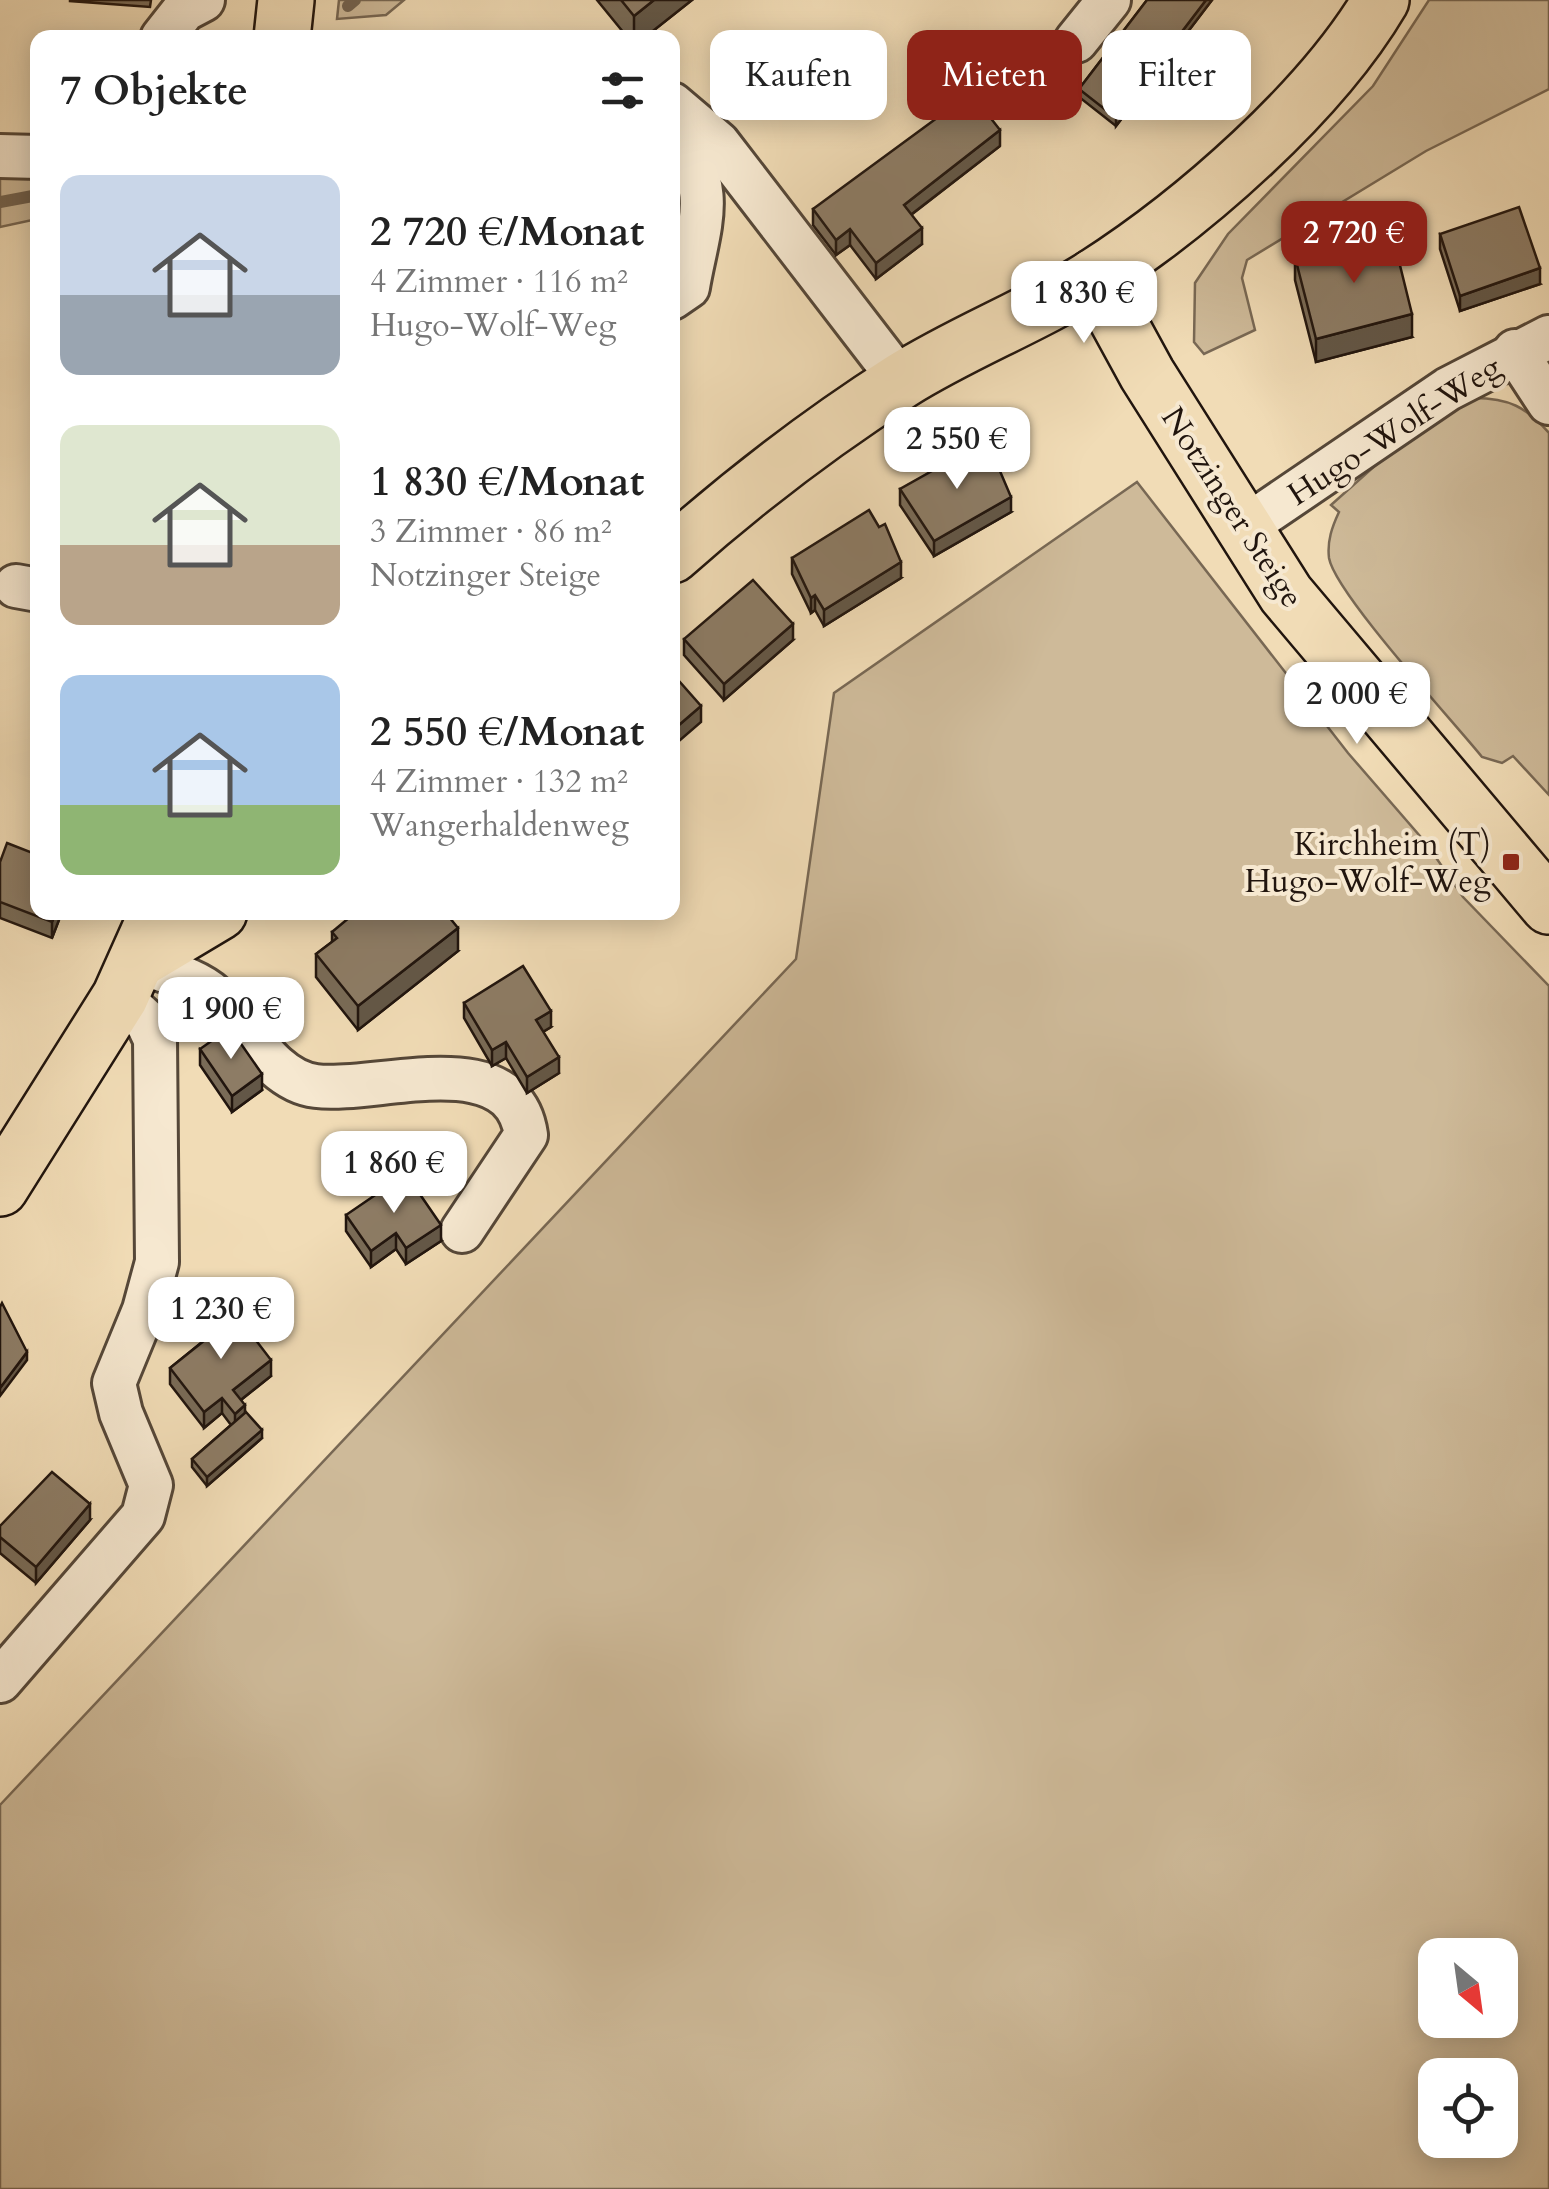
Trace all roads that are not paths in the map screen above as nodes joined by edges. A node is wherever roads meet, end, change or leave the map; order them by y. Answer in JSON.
{"nodes":[{"id":1,"x":204,"y":0,"type":"edge"},
{"id":2,"x":286,"y":0,"type":"edge"},
{"id":3,"x":1109,"y":0,"type":"edge"},
{"id":4,"x":1381,"y":0,"type":"edge"},
{"id":5,"x":168,"y":30,"type":"edge"},
{"id":6,"x":283,"y":30,"type":"edge"},
{"id":7,"x":1082,"y":33,"type":"edge"},
{"id":8,"x":680,"y":111,"type":"edge"},
{"id":9,"x":680,"y":149,"type":"edge"},
{"id":10,"x":0,"y":156,"type":"edge"},
{"id":11,"x":30,"y":157,"type":"edge"},
{"id":12,"x":1094,"y":277,"type":"junction"},
{"id":13,"x":680,"y":292,"type":"edge"},
{"id":14,"x":1532,"y":344,"type":"edge"},
{"id":15,"x":902,"y":381,"type":"junction"},
{"id":16,"x":1549,"y":403,"type":"edge"},
{"id":17,"x":1242,"y":530,"type":"junction"},
{"id":18,"x":680,"y":548,"type":"edge"},
{"id":19,"x":1549,"y":906,"type":"edge"},
{"id":20,"x":205,"y":920,"type":"edge"},
{"id":21,"x":138,"y":957,"type":"edge"},
{"id":22,"x":0,"y":1188,"type":"edge"},
{"id":23,"x":462,"y":1231,"type":"dead end"},
{"id":24,"x":0,"y":1681,"type":"edge"}],
"edges":[{"from":1,"to":5,"type":"street"},
{"from":2,"to":6,"type":"main road"},
{"from":3,"to":7,"type":"street"},
{"from":4,"to":12,"type":"main road"},
{"from":8,"to":15,"type":"street"},
{"from":9,"to":13,"type":"street"},
{"from":10,"to":11,"type":"street"},
{"from":12,"to":15,"type":"main road"},
{"from":12,"to":17,"type":"main road","name":"Notzinger Steige"},
{"from":14,"to":16,"type":"street"},
{"from":14,"to":17,"type":"street","name":"Hugo-Wolf-Weg"},
{"from":15,"to":18,"type":"main road"},
{"from":17,"to":19,"type":"main road","name":"Notzinger Steige"},
{"from":20,"to":21,"type":"main road"},
{"from":21,"to":22,"type":"main road"},
{"from":21,"to":23,"type":"street"},
{"from":21,"to":24,"type":"street"}]}
